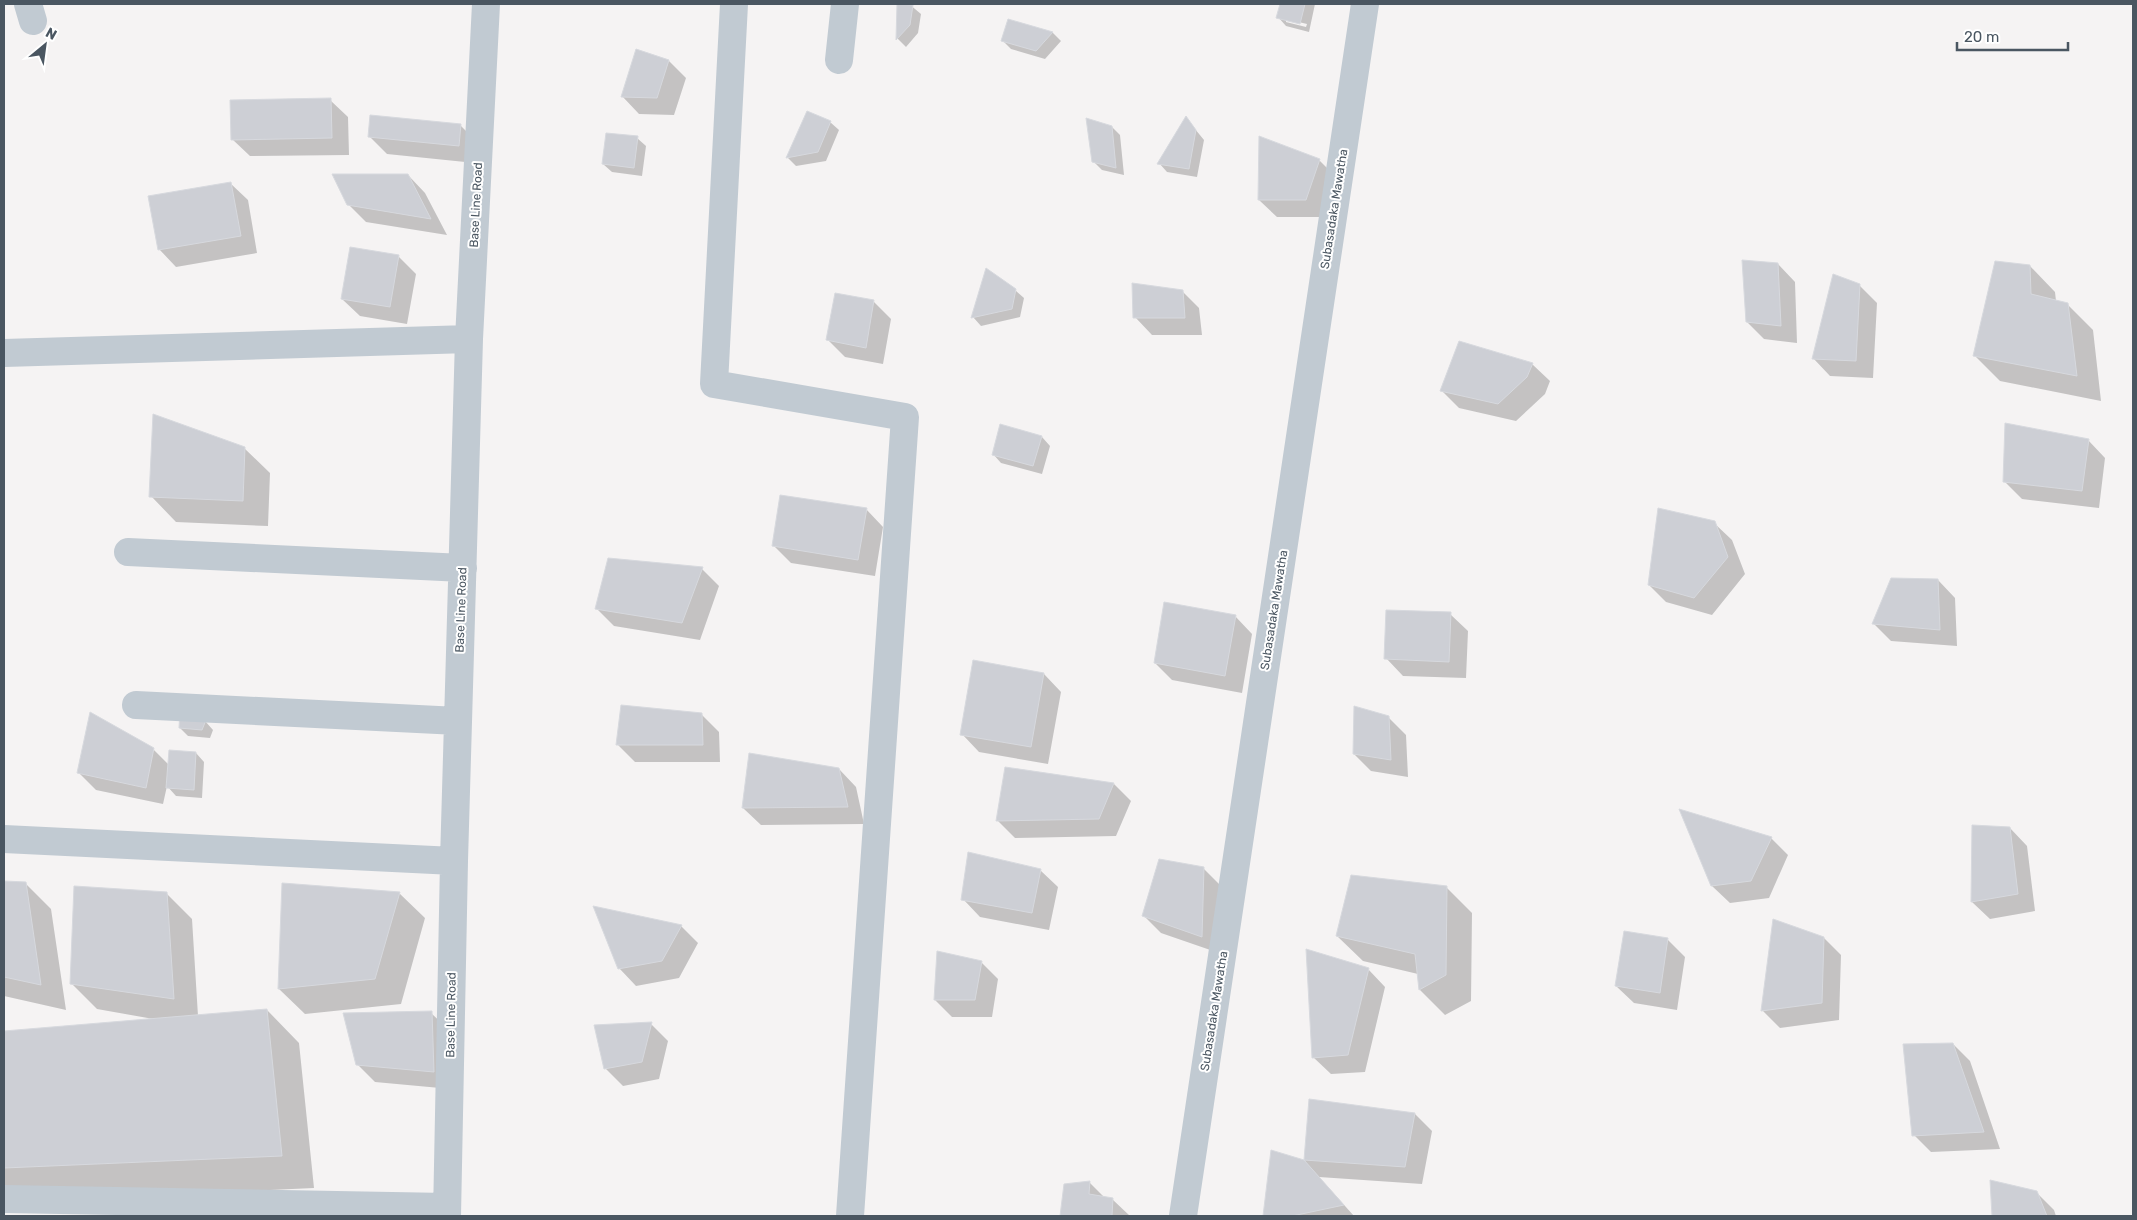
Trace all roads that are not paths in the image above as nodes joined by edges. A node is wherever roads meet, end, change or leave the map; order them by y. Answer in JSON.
{"nodes":[{"id":1,"x":486,"y":4,"type":"edge"},
{"id":2,"x":734,"y":4,"type":"edge"},
{"id":3,"x":845,"y":4,"type":"edge"},
{"id":4,"x":1365,"y":4,"type":"edge"},
{"id":5,"x":839,"y":60,"type":"dead end"},
{"id":6,"x":469,"y":339,"type":"junction"},
{"id":7,"x":4,"y":353,"type":"edge"},
{"id":8,"x":128,"y":552,"type":"dead end"},
{"id":9,"x":463,"y":568,"type":"junction"},
{"id":10,"x":136,"y":705,"type":"dead end"},
{"id":11,"x":458,"y":721,"type":"junction"},
{"id":12,"x":4,"y":839,"type":"edge"},
{"id":13,"x":454,"y":862,"type":"junction"},
{"id":14,"x":4,"y":1199,"type":"edge"},
{"id":15,"x":447,"y":1212,"type":"edge"},
{"id":16,"x":850,"y":1216,"type":"edge"},
{"id":17,"x":1183,"y":1216,"type":"edge"}],
"edges":[{"from":1,"to":6,"type":"street","name":"Base Line Road"},
{"from":2,"to":16,"type":"street"},
{"from":3,"to":5,"type":"street"},
{"from":4,"to":17,"type":"street","name":"Subasadaka Mawatha"},
{"from":6,"to":7,"type":"street"},
{"from":6,"to":9,"type":"street","name":"Base Line Road"},
{"from":8,"to":9,"type":"street"},
{"from":9,"to":11,"type":"street","name":"Base Line Road"},
{"from":10,"to":11,"type":"street"},
{"from":11,"to":13,"type":"street","name":"Base Line Road"},
{"from":12,"to":13,"type":"street"},
{"from":13,"to":15,"type":"street","name":"Base Line Road"},
{"from":14,"to":15,"type":"street"}]}
